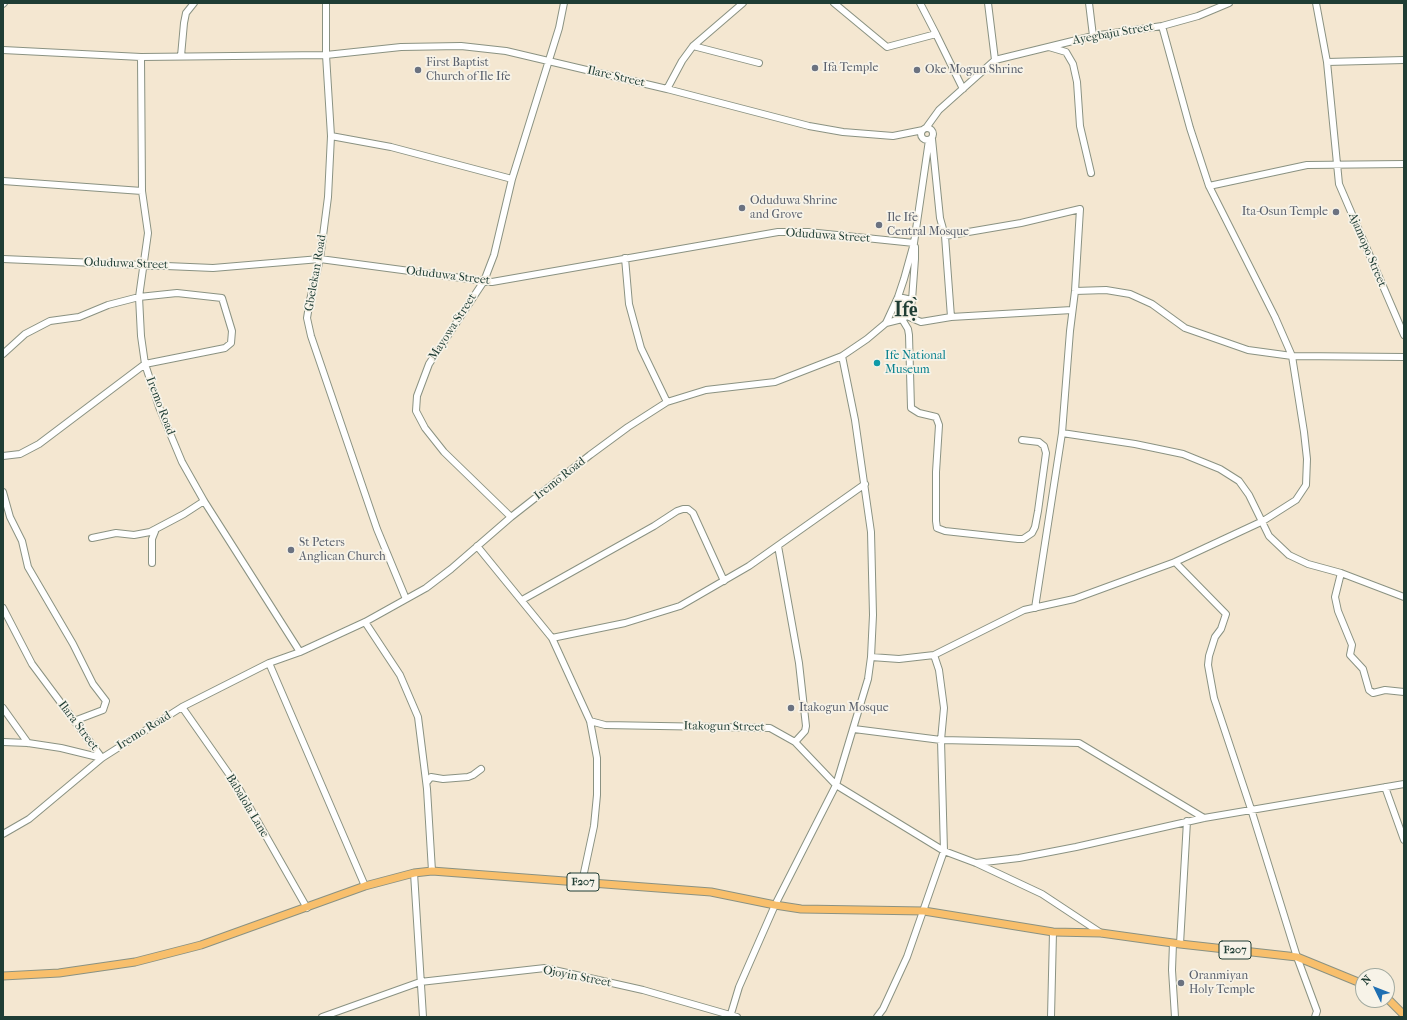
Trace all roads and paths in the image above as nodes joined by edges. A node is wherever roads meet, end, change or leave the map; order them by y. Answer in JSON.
{"nodes":[{"id":1,"x":194,"y":3,"type":"edge"},
{"id":2,"x":326,"y":3,"type":"edge"},
{"id":3,"x":564,"y":3,"type":"edge"},
{"id":4,"x":743,"y":3,"type":"edge"},
{"id":5,"x":834,"y":3,"type":"edge"},
{"id":6,"x":920,"y":3,"type":"edge"},
{"id":7,"x":988,"y":3,"type":"edge"},
{"id":8,"x":1089,"y":3,"type":"edge"},
{"id":9,"x":1229,"y":3,"type":"edge"},
{"id":10,"x":1316,"y":3,"type":"edge"},
{"id":11,"x":1162,"y":26,"type":"junction"},
{"id":12,"x":936,"y":34,"type":"junction"},
{"id":13,"x":1093,"y":36,"type":"junction"},
{"id":14,"x":693,"y":46,"type":"junction"},
{"id":15,"x":1047,"y":46,"type":"junction"},
{"id":16,"x":3,"y":50,"type":"edge"},
{"id":17,"x":326,"y":55,"type":"junction"},
{"id":18,"x":181,"y":56,"type":"junction"},
{"id":19,"x":141,"y":57,"type":"junction"},
{"id":20,"x":995,"y":60,"type":"junction"},
{"id":21,"x":1404,"y":60,"type":"edge"},
{"id":22,"x":548,"y":62,"type":"junction"},
{"id":23,"x":1327,"y":62,"type":"junction"},
{"id":24,"x":758,"y":63,"type":"dead end"},
{"id":25,"x":667,"y":89,"type":"junction"},
{"id":26,"x":963,"y":89,"type":"junction"},
{"id":27,"x":927,"y":135,"type":"junction"},
{"id":28,"x":331,"y":136,"type":"junction"},
{"id":29,"x":1337,"y":164,"type":"junction"},
{"id":30,"x":1404,"y":164,"type":"edge"},
{"id":31,"x":1091,"y":173,"type":"dead end"},
{"id":32,"x":512,"y":179,"type":"junction"},
{"id":33,"x":3,"y":182,"type":"edge"},
{"id":34,"x":1210,"y":186,"type":"junction"},
{"id":35,"x":142,"y":191,"type":"junction"},
{"id":36,"x":945,"y":236,"type":"junction"},
{"id":37,"x":914,"y":243,"type":"junction"},
{"id":38,"x":625,"y":258,"type":"junction"},
{"id":39,"x":3,"y":259,"type":"edge"},
{"id":40,"x":320,"y":259,"type":"junction"},
{"id":41,"x":144,"y":264,"type":"junction"},
{"id":42,"x":484,"y":281,"type":"junction"},
{"id":43,"x":1075,"y":291,"type":"junction"},
{"id":44,"x":139,"y":297,"type":"junction"},
{"id":45,"x":898,"y":297,"type":"junction"},
{"id":46,"x":912,"y":300,"type":"junction"},
{"id":47,"x":1072,"y":310,"type":"junction"},
{"id":48,"x":904,"y":317,"type":"junction"},
{"id":49,"x":951,"y":317,"type":"junction"},
{"id":50,"x":886,"y":323,"type":"junction"},
{"id":51,"x":1404,"y":335,"type":"edge"},
{"id":52,"x":3,"y":354,"type":"edge"},
{"id":53,"x":842,"y":356,"type":"junction"},
{"id":54,"x":1292,"y":356,"type":"junction"},
{"id":55,"x":1404,"y":357,"type":"edge"},
{"id":56,"x":145,"y":364,"type":"junction"},
{"id":57,"x":667,"y":402,"type":"junction"},
{"id":58,"x":1062,"y":433,"type":"junction"},
{"id":59,"x":1022,"y":440,"type":"dead end"},
{"id":60,"x":3,"y":456,"type":"edge"},
{"id":61,"x":865,"y":484,"type":"junction"},
{"id":62,"x":3,"y":492,"type":"edge"},
{"id":63,"x":204,"y":501,"type":"junction"},
{"id":64,"x":511,"y":517,"type":"junction"},
{"id":65,"x":1263,"y":521,"type":"junction"},
{"id":66,"x":156,"y":529,"type":"junction"},
{"id":67,"x":92,"y":538,"type":"dead end"},
{"id":68,"x":477,"y":546,"type":"junction"},
{"id":69,"x":778,"y":546,"type":"junction"},
{"id":70,"x":1174,"y":562,"type":"junction"},
{"id":71,"x":152,"y":563,"type":"dead end"},
{"id":72,"x":1341,"y":572,"type":"junction"},
{"id":73,"x":724,"y":581,"type":"junction"},
{"id":74,"x":1404,"y":596,"type":"edge"},
{"id":75,"x":406,"y":599,"type":"junction"},
{"id":76,"x":522,"y":600,"type":"junction"},
{"id":77,"x":3,"y":608,"type":"edge"},
{"id":78,"x":1035,"y":608,"type":"junction"},
{"id":79,"x":365,"y":622,"type":"junction"},
{"id":80,"x":552,"y":638,"type":"junction"},
{"id":81,"x":300,"y":652,"type":"junction"},
{"id":82,"x":934,"y":655,"type":"junction"},
{"id":83,"x":871,"y":657,"type":"junction"},
{"id":84,"x":269,"y":663,"type":"junction"},
{"id":85,"x":1404,"y":692,"type":"edge"},
{"id":86,"x":182,"y":707,"type":"junction"},
{"id":87,"x":3,"y":708,"type":"edge"},
{"id":88,"x":74,"y":721,"type":"junction"},
{"id":89,"x":590,"y":721,"type":"junction"},
{"id":90,"x":854,"y":729,"type":"junction"},
{"id":91,"x":941,"y":740,"type":"junction"},
{"id":92,"x":3,"y":742,"type":"edge"},
{"id":93,"x":795,"y":742,"type":"junction"},
{"id":94,"x":28,"y":743,"type":"junction"},
{"id":95,"x":102,"y":758,"type":"junction"},
{"id":96,"x":481,"y":769,"type":"dead end"},
{"id":97,"x":426,"y":782,"type":"junction"},
{"id":98,"x":1404,"y":784,"type":"edge"},
{"id":99,"x":836,"y":785,"type":"junction"},
{"id":100,"x":1384,"y":787,"type":"junction"},
{"id":101,"x":1251,"y":809,"type":"junction"},
{"id":102,"x":1204,"y":818,"type":"junction"},
{"id":103,"x":1187,"y":821,"type":"junction"},
{"id":104,"x":3,"y":834,"type":"edge"},
{"id":105,"x":1404,"y":840,"type":"edge"},
{"id":106,"x":944,"y":851,"type":"junction"},
{"id":107,"x":976,"y":863,"type":"junction"},
{"id":108,"x":432,"y":871,"type":"junction"},
{"id":109,"x":414,"y":873,"type":"junction"},
{"id":110,"x":582,"y":882,"type":"junction"},
{"id":111,"x":365,"y":886,"type":"junction"},
{"id":112,"x":775,"y":905,"type":"junction"},
{"id":113,"x":307,"y":908,"type":"junction"},
{"id":114,"x":924,"y":911,"type":"junction"},
{"id":115,"x":1053,"y":932,"type":"junction"},
{"id":116,"x":1101,"y":932,"type":"junction"},
{"id":117,"x":1177,"y":944,"type":"junction"},
{"id":118,"x":1297,"y":957,"type":"junction"},
{"id":119,"x":3,"y":976,"type":"edge"},
{"id":120,"x":1355,"y":981,"type":"edge"},
{"id":121,"x":420,"y":982,"type":"junction"},
{"id":122,"x":1395,"y":1006,"type":"edge"},
{"id":123,"x":1404,"y":1015,"type":"edge"},
{"id":124,"x":732,"y":1016,"type":"edge"},
{"id":125,"x":322,"y":1017,"type":"edge"},
{"id":126,"x":423,"y":1017,"type":"edge"},
{"id":127,"x":877,"y":1017,"type":"edge"},
{"id":128,"x":1051,"y":1017,"type":"edge"},
{"id":129,"x":1175,"y":1017,"type":"edge"},
{"id":130,"x":1315,"y":1017,"type":"edge"}],
"edges":[{"from":1,"to":18,"type":"street"},
{"from":2,"to":17,"type":"street","name":"Gbelekan Road"},
{"from":3,"to":22,"type":"street","name":"Mayowa Street"},
{"from":4,"to":14,"type":"street"},
{"from":5,"to":12,"type":"street"},
{"from":6,"to":12,"type":"street"},
{"from":7,"to":20,"type":"street"},
{"from":8,"to":13,"type":"street"},
{"from":9,"to":11,"type":"street","name":"Ayegbaju Street"},
{"from":10,"to":23,"type":"street","name":"Ajamopo Street"},
{"from":11,"to":13,"type":"street","name":"Ayegbaju Street"},
{"from":11,"to":34,"type":"street"},
{"from":12,"to":26,"type":"street"},
{"from":13,"to":15,"type":"street","name":"Ayegbaju Street"},
{"from":14,"to":24,"type":"street"},
{"from":14,"to":25,"type":"street"},
{"from":15,"to":20,"type":"street","name":"Ayegbaju Street"},
{"from":15,"to":31,"type":"street"},
{"from":16,"to":19,"type":"street","name":"Ilare Street"},
{"from":17,"to":18,"type":"street","name":"Ilare Street"},
{"from":17,"to":22,"type":"street","name":"Ilare Street"},
{"from":17,"to":28,"type":"street","name":"Gbelekan Road"},
{"from":18,"to":19,"type":"street","name":"Ilare Street"},
{"from":19,"to":35,"type":"street","name":"Iremo Road"},
{"from":20,"to":26,"type":"street"},
{"from":21,"to":23,"type":"street"},
{"from":22,"to":25,"type":"street","name":"Ilare Street"},
{"from":22,"to":32,"type":"street","name":"Mayowa Street"},
{"from":23,"to":29,"type":"street","name":"Ajamopo Street"},
{"from":25,"to":27,"type":"street","name":"Ilare Street"},
{"from":26,"to":27,"type":"street"},
{"from":27,"to":36,"type":"street"},
{"from":27,"to":37,"type":"street"},
{"from":28,"to":32,"type":"street"},
{"from":28,"to":40,"type":"street","name":"Gbelekan Road"},
{"from":29,"to":30,"type":"street"},
{"from":29,"to":34,"type":"street"},
{"from":29,"to":51,"type":"street","name":"Ajamopo Street"},
{"from":32,"to":42,"type":"street","name":"Mayowa Street"},
{"from":33,"to":35,"type":"street"},
{"from":34,"to":54,"type":"street"},
{"from":35,"to":41,"type":"street","name":"Iremo Road"},
{"from":36,"to":43,"type":"street"},
{"from":36,"to":49,"type":"street"},
{"from":37,"to":38,"type":"street","name":"Oduduwa Street"},
{"from":37,"to":45,"type":"street"},
{"from":37,"to":46,"type":"street"},
{"from":38,"to":42,"type":"street","name":"Oduduwa Street"},
{"from":38,"to":57,"type":"street"},
{"from":39,"to":41,"type":"street","name":"Oduduwa Street"},
{"from":40,"to":41,"type":"street","name":"Oduduwa Street"},
{"from":40,"to":42,"type":"street","name":"Oduduwa Street"},
{"from":40,"to":75,"type":"street","name":"Gbelekan Road"},
{"from":41,"to":44,"type":"street","name":"Iremo Road"},
{"from":42,"to":64,"type":"street","name":"Mayowa Street"},
{"from":43,"to":47,"type":"street"},
{"from":43,"to":54,"type":"street"},
{"from":44,"to":52,"type":"street"},
{"from":44,"to":56,"type":"street","name":"Iremo Road"},
{"from":44,"to":56,"type":"street"},
{"from":45,"to":46,"type":"street"},
{"from":45,"to":50,"type":"street"},
{"from":46,"to":48,"type":"street"},
{"from":47,"to":49,"type":"street"},
{"from":47,"to":58,"type":"street"},
{"from":48,"to":49,"type":"street"},
{"from":48,"to":50,"type":"street"},
{"from":48,"to":59,"type":"street"},
{"from":50,"to":53,"type":"street","name":"Iremo Road"},
{"from":53,"to":57,"type":"street","name":"Iremo Road"},
{"from":53,"to":61,"type":"street"},
{"from":54,"to":55,"type":"street"},
{"from":54,"to":65,"type":"street"},
{"from":56,"to":60,"type":"street"},
{"from":56,"to":63,"type":"street","name":"Iremo Road"},
{"from":57,"to":64,"type":"street","name":"Iremo Road"},
{"from":58,"to":65,"type":"street"},
{"from":58,"to":78,"type":"street"},
{"from":61,"to":69,"type":"street"},
{"from":61,"to":83,"type":"street"},
{"from":62,"to":88,"type":"street"},
{"from":63,"to":66,"type":"street"},
{"from":63,"to":81,"type":"street","name":"Iremo Road"},
{"from":64,"to":68,"type":"street","name":"Iremo Road"},
{"from":65,"to":70,"type":"street"},
{"from":65,"to":72,"type":"street"},
{"from":66,"to":67,"type":"street"},
{"from":66,"to":71,"type":"street"},
{"from":68,"to":75,"type":"street","name":"Iremo Road"},
{"from":68,"to":76,"type":"street"},
{"from":69,"to":73,"type":"street"},
{"from":69,"to":93,"type":"street"},
{"from":70,"to":78,"type":"street"},
{"from":70,"to":101,"type":"street"},
{"from":72,"to":74,"type":"street"},
{"from":72,"to":85,"type":"street"},
{"from":73,"to":76,"type":"street"},
{"from":73,"to":80,"type":"street"},
{"from":75,"to":79,"type":"street","name":"Iremo Road"},
{"from":76,"to":80,"type":"street"},
{"from":77,"to":88,"type":"street","name":"Ilara Street"},
{"from":78,"to":82,"type":"street"},
{"from":79,"to":81,"type":"street","name":"Iremo Road"},
{"from":79,"to":97,"type":"street"},
{"from":80,"to":89,"type":"street"},
{"from":81,"to":84,"type":"street","name":"Iremo Road"},
{"from":82,"to":83,"type":"street"},
{"from":82,"to":91,"type":"street"},
{"from":83,"to":90,"type":"street"},
{"from":84,"to":86,"type":"street","name":"Iremo Road"},
{"from":84,"to":111,"type":"street"},
{"from":86,"to":95,"type":"street","name":"Iremo Road"},
{"from":86,"to":113,"type":"street","name":"Babalola Lane"},
{"from":87,"to":94,"type":"street"},
{"from":88,"to":95,"type":"street","name":"Ilara Street"},
{"from":89,"to":93,"type":"street","name":"Itakogun Street"},
{"from":89,"to":110,"type":"street"},
{"from":90,"to":91,"type":"street"},
{"from":90,"to":99,"type":"street"},
{"from":91,"to":102,"type":"street"},
{"from":91,"to":106,"type":"street"},
{"from":92,"to":94,"type":"street","name":"Ilara Street"},
{"from":93,"to":99,"type":"street","name":"Itakogun Street"},
{"from":94,"to":95,"type":"street","name":"Ilara Street"},
{"from":95,"to":104,"type":"street","name":"Iremo Road"},
{"from":96,"to":97,"type":"street"},
{"from":97,"to":108,"type":"street"},
{"from":98,"to":100,"type":"street"},
{"from":99,"to":106,"type":"street","name":"Itakogun Street"},
{"from":99,"to":112,"type":"street"},
{"from":100,"to":101,"type":"street"},
{"from":100,"to":105,"type":"street"},
{"from":101,"to":102,"type":"street"},
{"from":101,"to":118,"type":"street"},
{"from":102,"to":103,"type":"street"},
{"from":103,"to":107,"type":"street"},
{"from":103,"to":117,"type":"street"},
{"from":106,"to":107,"type":"street","name":"Itakogun Street"},
{"from":106,"to":114,"type":"street"},
{"from":107,"to":116,"type":"street","name":"Itakogun Street"},
{"from":108,"to":109,"type":"main road","number":"F207"},
{"from":108,"to":110,"type":"main road","number":"F207"},
{"from":109,"to":111,"type":"main road","number":"F207"},
{"from":109,"to":121,"type":"street"},
{"from":110,"to":112,"type":"main road","number":"F207"},
{"from":111,"to":113,"type":"main road","number":"F207"},
{"from":112,"to":114,"type":"main road","number":"F207"},
{"from":112,"to":124,"type":"street"},
{"from":113,"to":119,"type":"main road","number":"F207"},
{"from":114,"to":115,"type":"main road","number":"F207"},
{"from":114,"to":127,"type":"street"},
{"from":115,"to":116,"type":"main road","number":"F207"},
{"from":115,"to":128,"type":"street"},
{"from":116,"to":117,"type":"main road","number":"F207"},
{"from":117,"to":118,"type":"main road","number":"F207"},
{"from":117,"to":129,"type":"street"},
{"from":118,"to":120,"type":"main road","number":"F207"},
{"from":118,"to":130,"type":"street"},
{"from":121,"to":124,"type":"street","name":"Ojoyin Street"},
{"from":121,"to":125,"type":"street","name":"Ojoyin Street"},
{"from":121,"to":126,"type":"street"},
{"from":122,"to":123,"type":"main road"}]}
